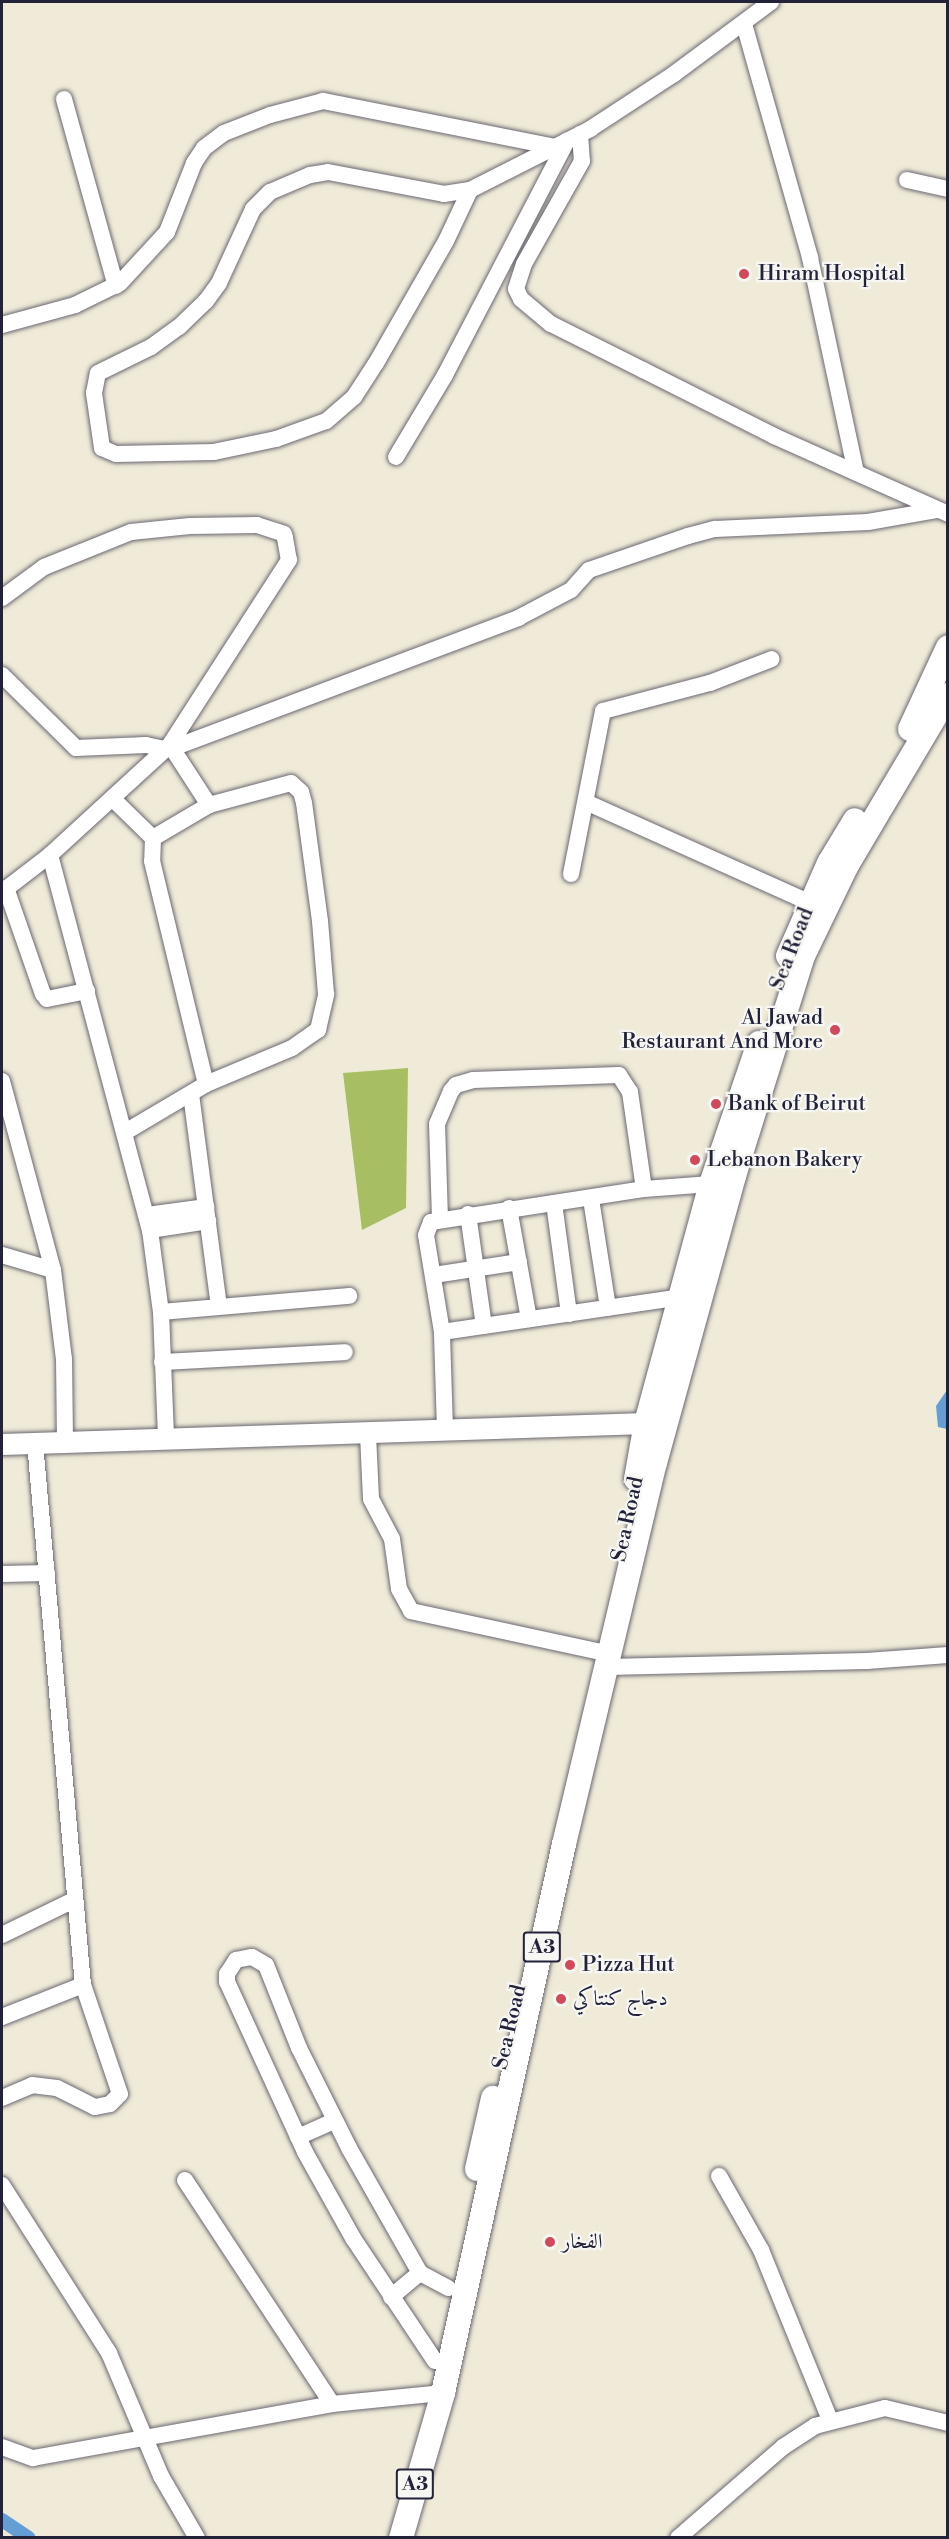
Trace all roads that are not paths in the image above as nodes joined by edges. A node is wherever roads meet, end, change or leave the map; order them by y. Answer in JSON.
{"nodes":[{"id":1,"x":771,"y":2,"type":"edge"},
{"id":2,"x":744,"y":24,"type":"junction"},
{"id":3,"x":63,"y":99,"type":"dead end"},
{"id":4,"x":568,"y":141,"type":"junction"},
{"id":5,"x":907,"y":180,"type":"dead end"},
{"id":6,"x":948,"y":189,"type":"edge"},
{"id":7,"x":470,"y":190,"type":"junction"},
{"id":8,"x":116,"y":286,"type":"junction"},
{"id":9,"x":2,"y":325,"type":"edge"},
{"id":10,"x":396,"y":457,"type":"dead end"},
{"id":11,"x":856,"y":472,"type":"junction"},
{"id":12,"x":942,"y":512,"type":"edge"},
{"id":13,"x":2,"y":598,"type":"edge"},
{"id":14,"x":772,"y":659,"type":"dead end"},
{"id":15,"x":2,"y":675,"type":"edge"},
{"id":16,"x":943,"y":676,"type":"edge"},
{"id":17,"x":170,"y":747,"type":"junction"},
{"id":18,"x":114,"y":800,"type":"junction"},
{"id":19,"x":588,"y":803,"type":"junction"},
{"id":20,"x":209,"y":805,"type":"junction"},
{"id":21,"x":153,"y":838,"type":"junction"},
{"id":22,"x":50,"y":855,"type":"junction"},
{"id":23,"x":571,"y":874,"type":"dead end"},
{"id":24,"x":4,"y":890,"type":"edge"},
{"id":25,"x":810,"y":903,"type":"junction"},
{"id":26,"x":87,"y":991,"type":"junction"},
{"id":27,"x":2,"y":1081,"type":"edge"},
{"id":28,"x":206,"y":1084,"type":"junction"},
{"id":29,"x":191,"y":1094,"type":"junction"},
{"id":30,"x":127,"y":1131,"type":"junction"},
{"id":31,"x":711,"y":1184,"type":"junction"},
{"id":32,"x":644,"y":1190,"type":"junction"},
{"id":33,"x":591,"y":1198,"type":"junction"},
{"id":34,"x":554,"y":1203,"type":"junction"},
{"id":35,"x":509,"y":1208,"type":"junction"},
{"id":36,"x":207,"y":1214,"type":"junction"},
{"id":37,"x":468,"y":1214,"type":"junction"},
{"id":38,"x":440,"y":1219,"type":"junction"},
{"id":39,"x":149,"y":1222,"type":"junction"},
{"id":40,"x":2,"y":1240,"type":"edge"},
{"id":41,"x":2,"y":1245,"type":"edge"},
{"id":42,"x":2,"y":1255,"type":"edge"},
{"id":43,"x":519,"y":1262,"type":"junction"},
{"id":44,"x":476,"y":1268,"type":"junction"},
{"id":45,"x":53,"y":1270,"type":"junction"},
{"id":46,"x":434,"y":1275,"type":"junction"},
{"id":47,"x":349,"y":1296,"type":"dead end"},
{"id":48,"x":681,"y":1297,"type":"junction"},
{"id":49,"x":219,"y":1306,"type":"junction"},
{"id":50,"x":608,"y":1308,"type":"junction"},
{"id":51,"x":161,"y":1312,"type":"junction"},
{"id":52,"x":569,"y":1314,"type":"junction"},
{"id":53,"x":529,"y":1319,"type":"junction"},
{"id":54,"x":484,"y":1326,"type":"junction"},
{"id":55,"x":442,"y":1332,"type":"junction"},
{"id":56,"x":345,"y":1352,"type":"dead end"},
{"id":57,"x":162,"y":1362,"type":"junction"},
{"id":58,"x":657,"y":1425,"type":"junction"},
{"id":59,"x":445,"y":1430,"type":"junction"},
{"id":60,"x":368,"y":1435,"type":"junction"},
{"id":61,"x":166,"y":1439,"type":"junction"},
{"id":62,"x":65,"y":1442,"type":"junction"},
{"id":63,"x":35,"y":1443,"type":"junction"},
{"id":64,"x":2,"y":1444,"type":"edge"},
{"id":65,"x":2,"y":1574,"type":"edge"},
{"id":66,"x":47,"y":1574,"type":"junction"},
{"id":67,"x":948,"y":1655,"type":"edge"},
{"id":68,"x":604,"y":1659,"type":"junction"},
{"id":69,"x":74,"y":1900,"type":"junction"},
{"id":70,"x":2,"y":1935,"type":"edge"},
{"id":71,"x":83,"y":1985,"type":"junction"},
{"id":72,"x":2,"y":2017,"type":"edge"},
{"id":73,"x":2,"y":2098,"type":"edge"},
{"id":74,"x":334,"y":2121,"type":"junction"},
{"id":75,"x":298,"y":2137,"type":"junction"},
{"id":76,"x":719,"y":2176,"type":"dead end"},
{"id":77,"x":185,"y":2180,"type":"dead end"},
{"id":78,"x":2,"y":2185,"type":"edge"},
{"id":79,"x":420,"y":2273,"type":"junction"},
{"id":80,"x":391,"y":2297,"type":"junction"},
{"id":81,"x":450,"y":2303,"type":"junction"},
{"id":82,"x":435,"y":2361,"type":"junction"},
{"id":83,"x":436,"y":2393,"type":"junction"},
{"id":84,"x":332,"y":2404,"type":"junction"},
{"id":85,"x":831,"y":2420,"type":"junction"},
{"id":86,"x":948,"y":2423,"type":"edge"},
{"id":87,"x":144,"y":2436,"type":"junction"},
{"id":88,"x":2,"y":2447,"type":"edge"},
{"id":89,"x":197,"y":2538,"type":"edge"},
{"id":90,"x":401,"y":2538,"type":"edge"},
{"id":91,"x":678,"y":2538,"type":"edge"}],
"edges":[{"from":1,"to":2,"type":"street"},
{"from":2,"to":4,"type":"street"},
{"from":2,"to":11,"type":"street"},
{"from":3,"to":8,"type":"street"},
{"from":4,"to":7,"type":"street"},
{"from":4,"to":8,"type":"street"},
{"from":4,"to":10,"type":"street"},
{"from":4,"to":11,"type":"street"},
{"from":5,"to":6,"type":"street"},
{"from":7,"to":7,"type":"street"},
{"from":8,"to":9,"type":"street"},
{"from":11,"to":12,"type":"street"},
{"from":12,"to":17,"type":"street"},
{"from":13,"to":17,"type":"street"},
{"from":14,"to":19,"type":"street"},
{"from":15,"to":17,"type":"street"},
{"from":16,"to":25,"type":"highway","name":"Sea Road","number":"A3"},
{"from":16,"to":58,"type":"highway","name":"Sea Road","number":"A3"},
{"from":17,"to":18,"type":"street"},
{"from":17,"to":20,"type":"street"},
{"from":18,"to":21,"type":"street"},
{"from":18,"to":22,"type":"street"},
{"from":19,"to":23,"type":"street"},
{"from":19,"to":25,"type":"street"},
{"from":20,"to":21,"type":"street"},
{"from":20,"to":28,"type":"street"},
{"from":21,"to":28,"type":"street"},
{"from":22,"to":24,"type":"street"},
{"from":22,"to":26,"type":"street"},
{"from":24,"to":26,"type":"street"},
{"from":25,"to":31,"type":"highway","name":"Sea Road","number":"A3"},
{"from":26,"to":30,"type":"street"},
{"from":27,"to":45,"type":"street"},
{"from":28,"to":29,"type":"street"},
{"from":29,"to":30,"type":"street"},
{"from":29,"to":36,"type":"street"},
{"from":30,"to":39,"type":"street"},
{"from":31,"to":32,"type":"street"},
{"from":31,"to":48,"type":"highway","name":"Sea Road","number":"A3"},
{"from":32,"to":33,"type":"street"},
{"from":32,"to":38,"type":"street"},
{"from":33,"to":34,"type":"street"},
{"from":33,"to":50,"type":"street"},
{"from":34,"to":35,"type":"street"},
{"from":34,"to":52,"type":"street"},
{"from":35,"to":37,"type":"street"},
{"from":35,"to":43,"type":"street"},
{"from":36,"to":39,"type":"street"},
{"from":36,"to":49,"type":"street"},
{"from":37,"to":38,"type":"street"},
{"from":37,"to":44,"type":"street"},
{"from":38,"to":46,"type":"street"},
{"from":39,"to":51,"type":"street"},
{"from":40,"to":41,"type":"street"},
{"from":42,"to":45,"type":"street"},
{"from":43,"to":44,"type":"street"},
{"from":43,"to":53,"type":"street"},
{"from":44,"to":46,"type":"street"},
{"from":44,"to":54,"type":"street"},
{"from":45,"to":62,"type":"street"},
{"from":46,"to":55,"type":"street"},
{"from":47,"to":49,"type":"street"},
{"from":48,"to":50,"type":"street"},
{"from":48,"to":58,"type":"highway","name":"Sea Road","number":"A3"},
{"from":49,"to":51,"type":"street"},
{"from":50,"to":52,"type":"street"},
{"from":51,"to":57,"type":"street"},
{"from":52,"to":53,"type":"street"},
{"from":53,"to":54,"type":"street"},
{"from":54,"to":55,"type":"street"},
{"from":55,"to":59,"type":"street"},
{"from":56,"to":57,"type":"street"},
{"from":57,"to":61,"type":"street"},
{"from":58,"to":59,"type":"main road"},
{"from":58,"to":68,"type":"highway","name":"Sea Road","number":"A3"},
{"from":59,"to":60,"type":"main road"},
{"from":60,"to":61,"type":"main road"},
{"from":60,"to":68,"type":"street"},
{"from":61,"to":62,"type":"main road"},
{"from":62,"to":63,"type":"main road"},
{"from":63,"to":64,"type":"main road"},
{"from":63,"to":66,"type":"street"},
{"from":65,"to":66,"type":"street"},
{"from":66,"to":69,"type":"street"},
{"from":67,"to":68,"type":"street"},
{"from":68,"to":81,"type":"highway","name":"Sea Road","number":"A3"},
{"from":69,"to":70,"type":"street"},
{"from":69,"to":71,"type":"street"},
{"from":71,"to":72,"type":"street"},
{"from":71,"to":73,"type":"street"},
{"from":74,"to":75,"type":"street"},
{"from":74,"to":75,"type":"street"},
{"from":74,"to":79,"type":"street"},
{"from":75,"to":80,"type":"street"},
{"from":76,"to":85,"type":"street"},
{"from":77,"to":84,"type":"street"},
{"from":78,"to":87,"type":"street"},
{"from":79,"to":80,"type":"street"},
{"from":79,"to":81,"type":"street"},
{"from":80,"to":82,"type":"street"},
{"from":81,"to":82,"type":"highway","name":"Sea Road","number":"A3"},
{"from":81,"to":83,"type":"highway","name":"Sea Road","number":"A3"},
{"from":82,"to":83,"type":"highway","name":"Sea Road","number":"A3"},
{"from":83,"to":84,"type":"street"},
{"from":83,"to":90,"type":"highway","name":"Sea Road","number":"A3"},
{"from":84,"to":87,"type":"street"},
{"from":85,"to":86,"type":"street"},
{"from":85,"to":91,"type":"street"},
{"from":87,"to":88,"type":"street"},
{"from":87,"to":89,"type":"street"}]}
